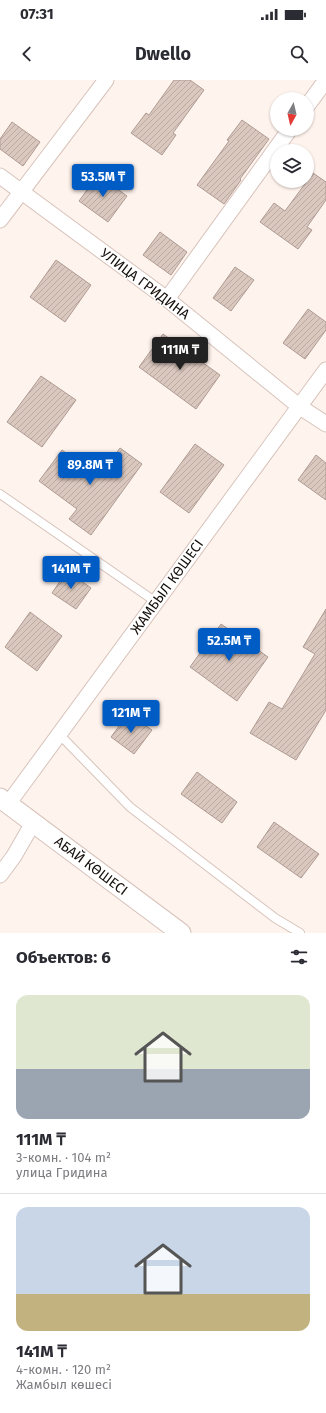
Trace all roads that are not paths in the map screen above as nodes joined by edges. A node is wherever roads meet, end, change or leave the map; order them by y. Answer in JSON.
{"nodes":[{"id":1,"x":106,"y":80,"type":"edge"},
{"id":2,"x":326,"y":80,"type":"edge"},
{"id":3,"x":314,"y":96,"type":"edge"},
{"id":4,"x":285,"y":136,"type":"edge"},
{"id":5,"x":0,"y":176,"type":"edge"},
{"id":6,"x":21,"y":191,"type":"junction"},
{"id":7,"x":0,"y":220,"type":"edge"},
{"id":8,"x":167,"y":299,"type":"junction"},
{"id":9,"x":326,"y":370,"type":"edge"},
{"id":10,"x":300,"y":407,"type":"junction"},
{"id":11,"x":326,"y":424,"type":"edge"},
{"id":12,"x":0,"y":494,"type":"edge"},
{"id":13,"x":156,"y":602,"type":"junction"},
{"id":14,"x":59,"y":734,"type":"junction"},
{"id":15,"x":4,"y":801,"type":"edge"},
{"id":16,"x":33,"y":823,"type":"junction"},
{"id":17,"x":0,"y":875,"type":"edge"},
{"id":18,"x":181,"y":933,"type":"edge"},
{"id":19,"x":300,"y":933,"type":"edge"}],
"edges":[{"from":1,"to":6,"type":"street"},
{"from":2,"to":3,"type":"street"},
{"from":4,"to":8,"type":"street"},
{"from":5,"to":6,"type":"street","name":"УЛИЦА ГРИДИНА"},
{"from":6,"to":7,"type":"street"},
{"from":6,"to":8,"type":"street","name":"УЛИЦА ГРИДИНА"},
{"from":8,"to":10,"type":"street","name":"УЛИЦА ГРИДИНА"},
{"from":9,"to":10,"type":"street","name":"ЖАМБЫЛ КӨШЕСІ"},
{"from":10,"to":11,"type":"street","name":"УЛИЦА ГРИДИНА"},
{"from":10,"to":13,"type":"street","name":"ЖАМБЫЛ КӨШЕСІ"},
{"from":12,"to":13,"type":"lane"},
{"from":13,"to":14,"type":"street","name":"ЖАМБЫЛ КӨШЕСІ"},
{"from":14,"to":15,"type":"street","name":"ЖАМБЫЛ КӨШЕСІ"},
{"from":14,"to":19,"type":"lane"},
{"from":15,"to":16,"type":"street","name":"АБАЙ КӨШЕСІ"},
{"from":16,"to":17,"type":"street"},
{"from":16,"to":18,"type":"street","name":"АБАЙ КӨШЕСІ"}]}
